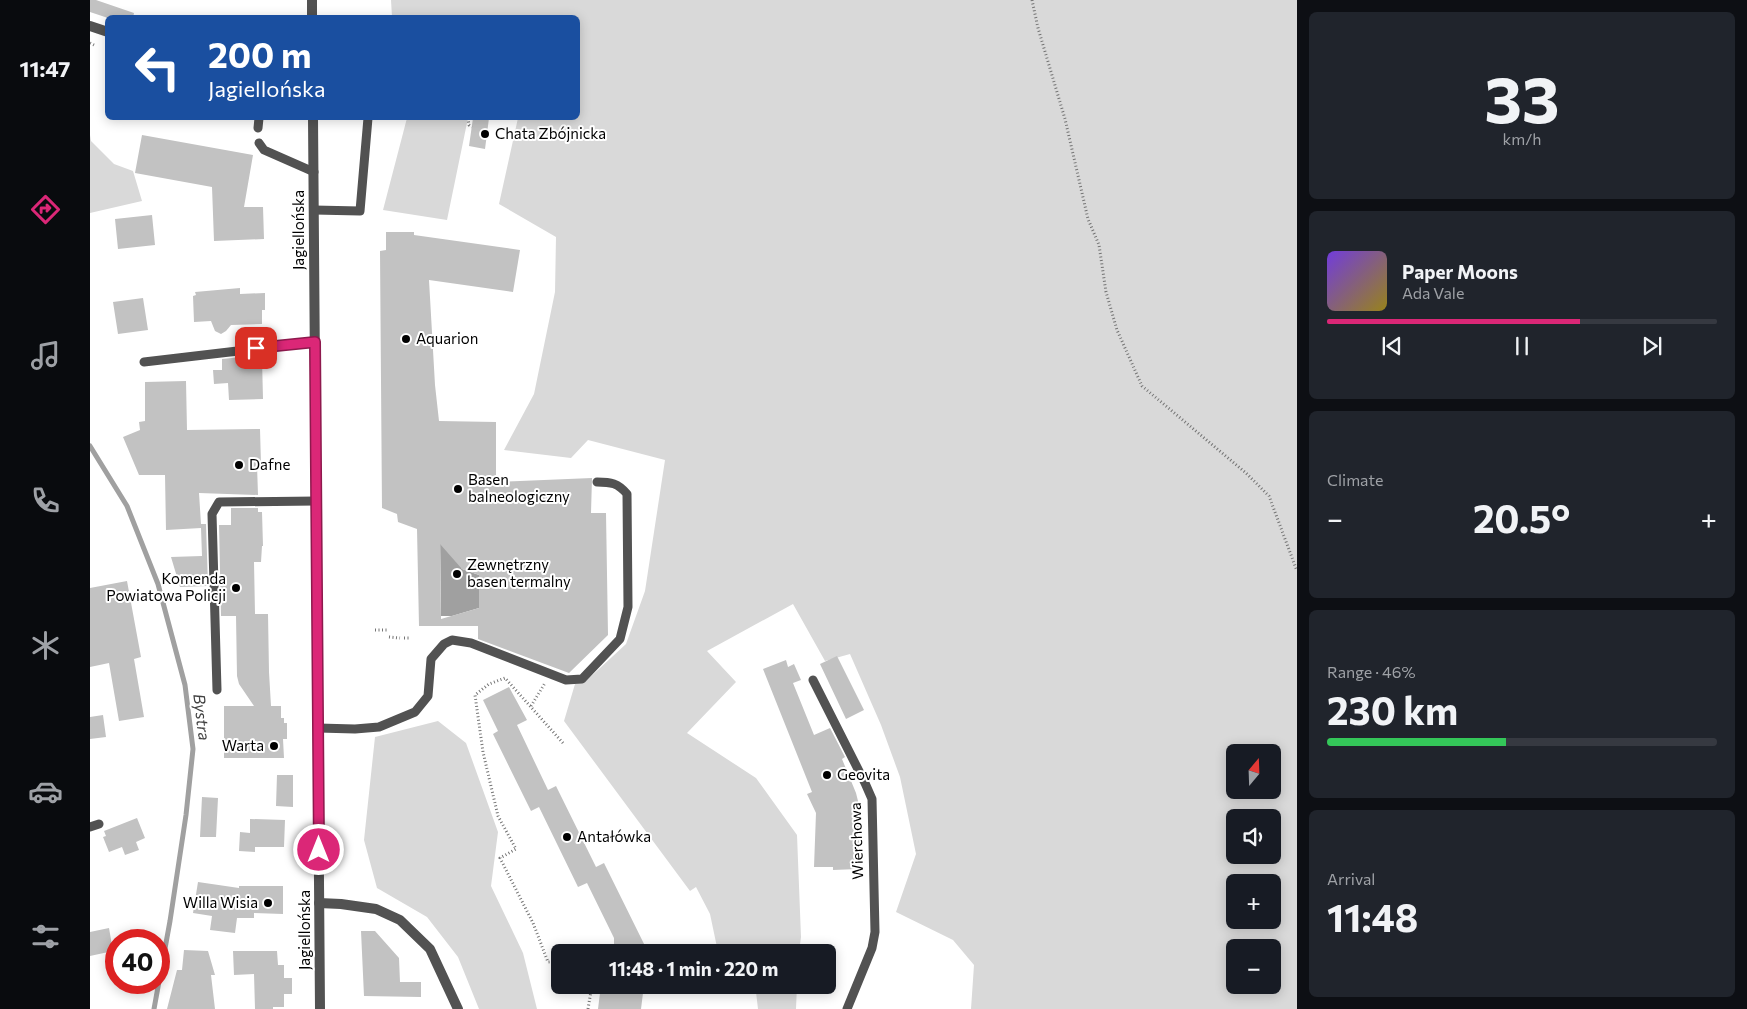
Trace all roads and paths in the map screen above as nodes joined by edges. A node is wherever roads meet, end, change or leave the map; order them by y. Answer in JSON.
{"nodes":[{"id":1,"x":312,"y":0,"type":"edge"},
{"id":2,"x":1032,"y":0,"type":"edge"},
{"id":3,"x":312,"y":15,"type":"edge"},
{"id":4,"x":90,"y":26,"type":"edge"},
{"id":5,"x":105,"y":31,"type":"edge"},
{"id":6,"x":259,"y":120,"type":"edge"},
{"id":7,"x":313,"y":120,"type":"edge"},
{"id":8,"x":368,"y":120,"type":"edge"},
{"id":9,"x":468,"y":120,"type":"edge"},
{"id":10,"x":472,"y":127,"type":"dead end"},
{"id":11,"x":258,"y":128,"type":"dead end"},
{"id":12,"x":259,"y":143,"type":"dead end"},
{"id":13,"x":314,"y":172,"type":"junction"},
{"id":14,"x":314,"y":210,"type":"junction"},
{"id":15,"x":315,"y":342,"type":"junction"},
{"id":16,"x":144,"y":362,"type":"dead end"},
{"id":17,"x":598,"y":482,"type":"dead end"},
{"id":18,"x":316,"y":501,"type":"junction"},
{"id":19,"x":1297,"y":571,"type":"edge"},
{"id":20,"x":375,"y":630,"type":"dead end"},
{"id":21,"x":389,"y":630,"type":"dead end"},
{"id":22,"x":389,"y":638,"type":"dead end"},
{"id":23,"x":411,"y":638,"type":"dead end"},
{"id":24,"x":549,"y":674,"type":"junction"},
{"id":25,"x":813,"y":680,"type":"dead end"},
{"id":26,"x":217,"y":690,"type":"dead end"},
{"id":27,"x":530,"y":706,"type":"junction"},
{"id":28,"x":318,"y":728,"type":"junction"},
{"id":29,"x":564,"y":743,"type":"dead end"},
{"id":30,"x":320,"y":904,"type":"junction"},
{"id":31,"x":551,"y":962,"type":"edge"},
{"id":32,"x":590,"y":994,"type":"edge"},
{"id":33,"x":320,"y":1009,"type":"edge"},
{"id":34,"x":458,"y":1009,"type":"edge"},
{"id":35,"x":588,"y":1009,"type":"edge"},
{"id":36,"x":847,"y":1009,"type":"edge"}],
"edges":[{"from":1,"to":3,"type":"street"},
{"from":2,"to":19,"type":"path"},
{"from":4,"to":5,"type":"street"},
{"from":6,"to":11,"type":"lane"},
{"from":7,"to":13,"type":"street","name":"Jagiellońska"},
{"from":8,"to":14,"type":"lane"},
{"from":9,"to":10,"type":"path"},
{"from":12,"to":13,"type":"lane"},
{"from":13,"to":14,"type":"street","name":"Jagiellońska"},
{"from":14,"to":15,"type":"street","name":"Jagiellońska"},
{"from":15,"to":16,"type":"lane"},
{"from":15,"to":18,"type":"street","name":"Jagiellońska"},
{"from":17,"to":24,"type":"lane"},
{"from":18,"to":26,"type":"lane"},
{"from":18,"to":28,"type":"street","name":"Jagiellońska"},
{"from":20,"to":21,"type":"path"},
{"from":22,"to":23,"type":"path"},
{"from":24,"to":27,"type":"path"},
{"from":24,"to":28,"type":"lane"},
{"from":25,"to":36,"type":"lane","name":"Wierchowa"},
{"from":27,"to":29,"type":"path"},
{"from":27,"to":31,"type":"path"},
{"from":28,"to":30,"type":"street","name":"Jagiellońska"},
{"from":30,"to":33,"type":"street","name":"Jagiellońska"},
{"from":30,"to":34,"type":"street"},
{"from":32,"to":35,"type":"path"}]}
